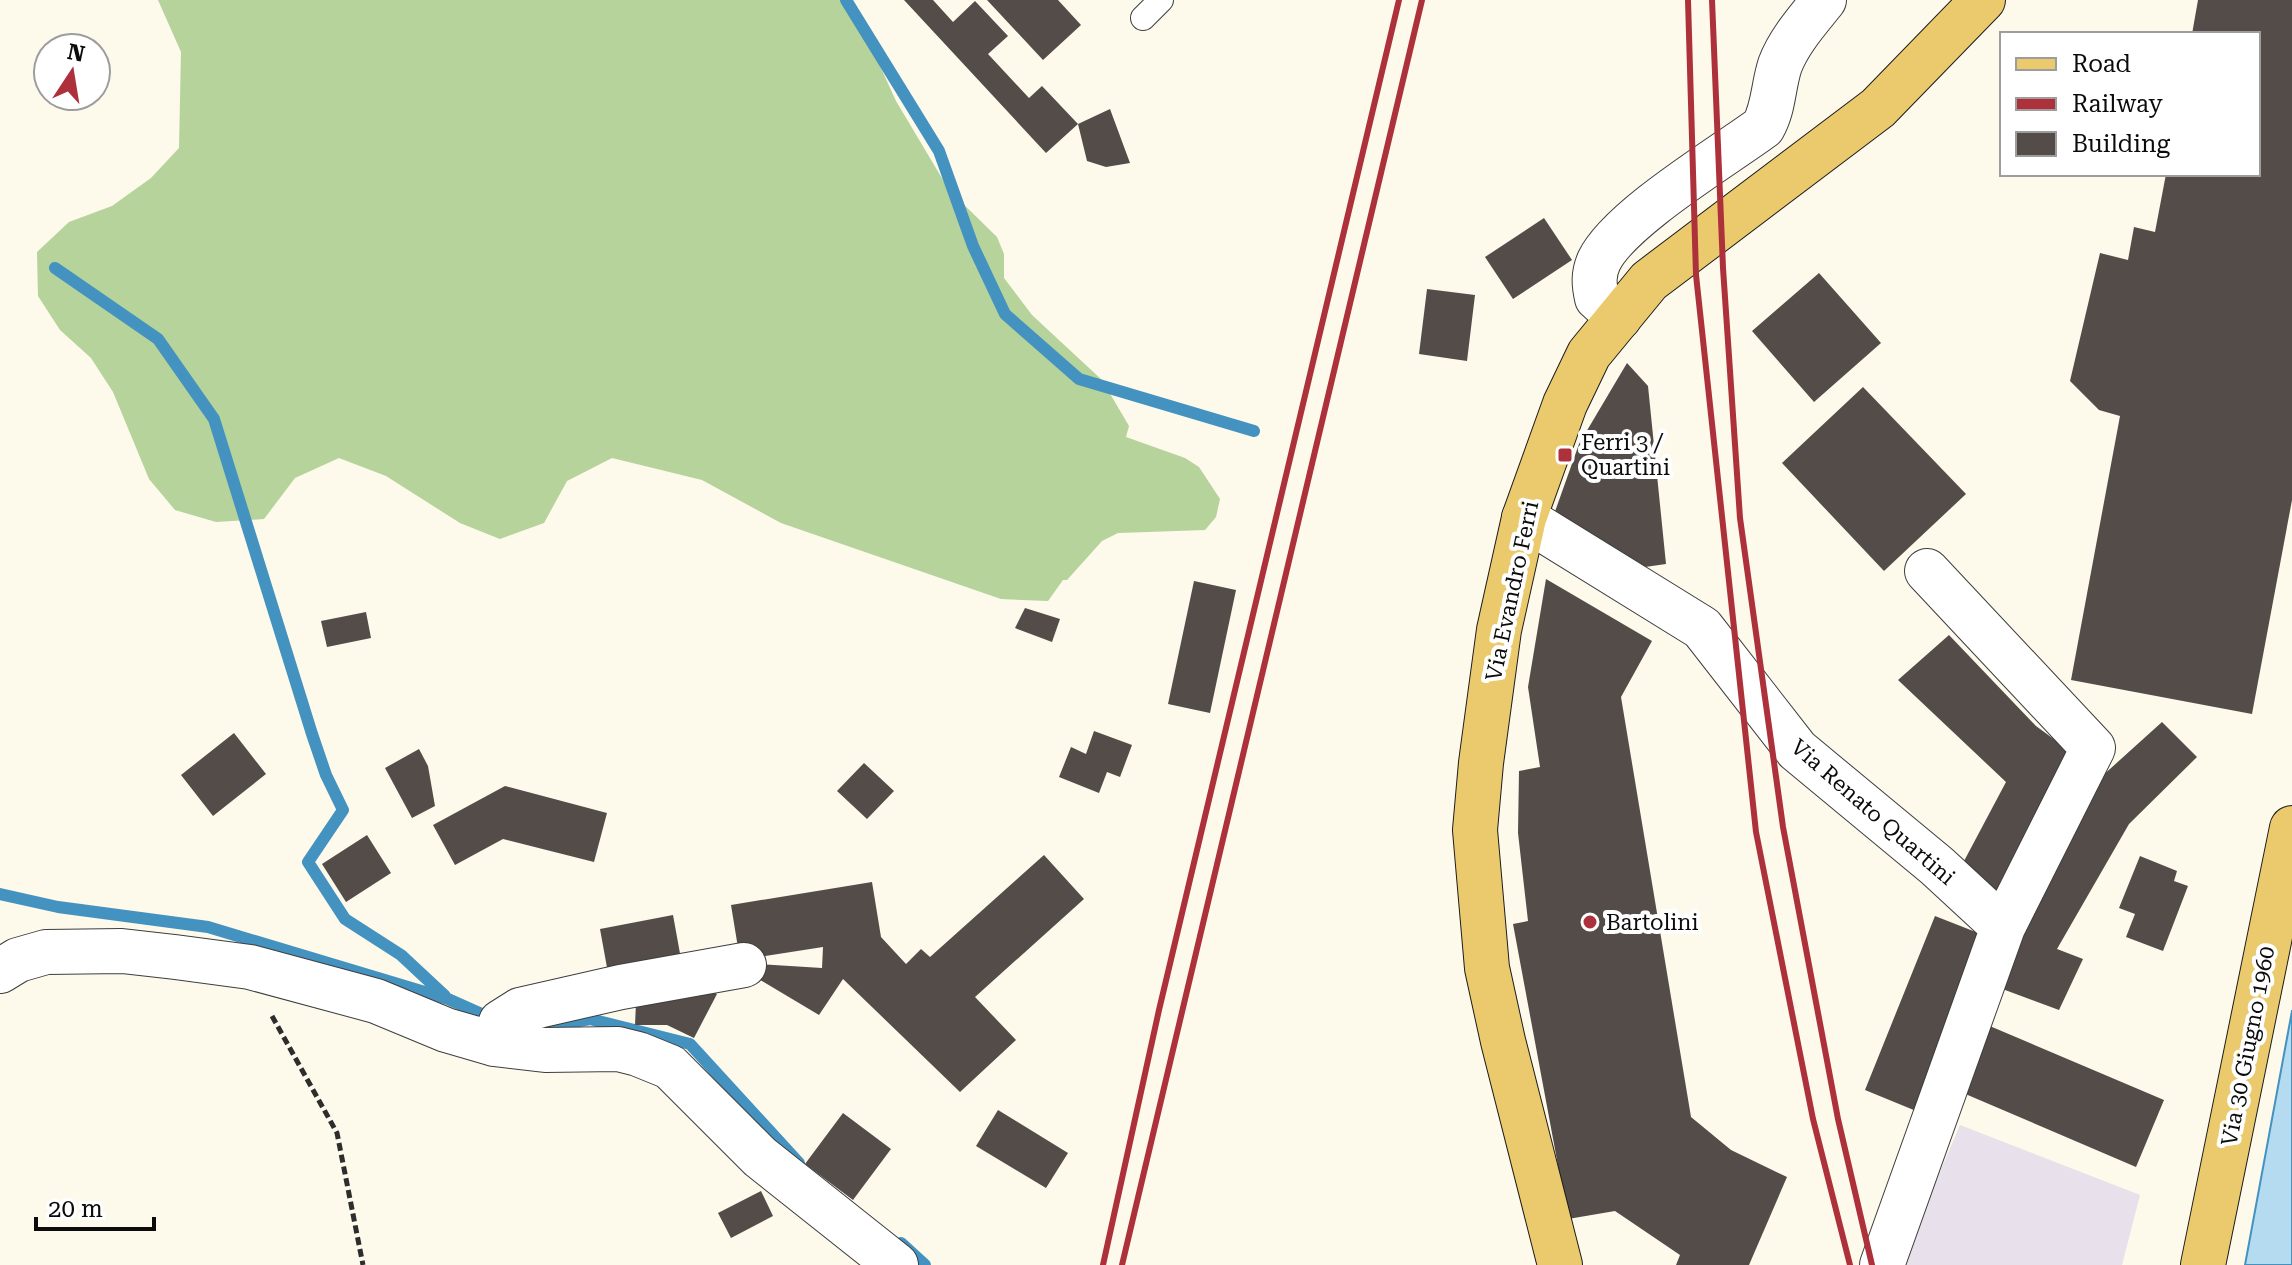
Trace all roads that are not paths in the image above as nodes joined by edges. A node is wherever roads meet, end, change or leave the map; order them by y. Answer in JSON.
{"nodes":[{"id":1,"x":1161,"y":0,"type":"edge"},
{"id":2,"x":1824,"y":0,"type":"edge"},
{"id":3,"x":1983,"y":0,"type":"edge"},
{"id":4,"x":1143,"y":18,"type":"dead end"},
{"id":5,"x":1619,"y":318,"type":"junction"},
{"id":6,"x":1524,"y":518,"type":"junction"},
{"id":7,"x":1927,"y":571,"type":"dead end"},
{"id":8,"x":2292,"y":828,"type":"edge"},
{"id":9,"x":2003,"y":927,"type":"junction"},
{"id":10,"x":744,"y":965,"type":"dead end"},
{"id":11,"x":0,"y":971,"type":"edge"},
{"id":12,"x":494,"y":1044,"type":"junction"},
{"id":13,"x":896,"y":1265,"type":"edge"},
{"id":14,"x":1560,"y":1265,"type":"edge"},
{"id":15,"x":1882,"y":1265,"type":"edge"},
{"id":16,"x":2203,"y":1265,"type":"edge"}],
"edges":[{"from":1,"to":4,"type":"lane"},
{"from":2,"to":5,"type":"street"},
{"from":3,"to":5,"type":"main road","name":"Via Evandro Ferri"},
{"from":5,"to":6,"type":"main road","name":"Via Evandro Ferri"},
{"from":6,"to":9,"type":"street","name":"Via Renato Quartini"},
{"from":6,"to":14,"type":"main road","name":"Via Evandro Ferri"},
{"from":7,"to":9,"type":"street"},
{"from":8,"to":16,"type":"main road","name":"Via 30 Giugno 1960"},
{"from":9,"to":15,"type":"street"},
{"from":10,"to":12,"type":"street"},
{"from":11,"to":12,"type":"street"},
{"from":12,"to":13,"type":"street"}]}
